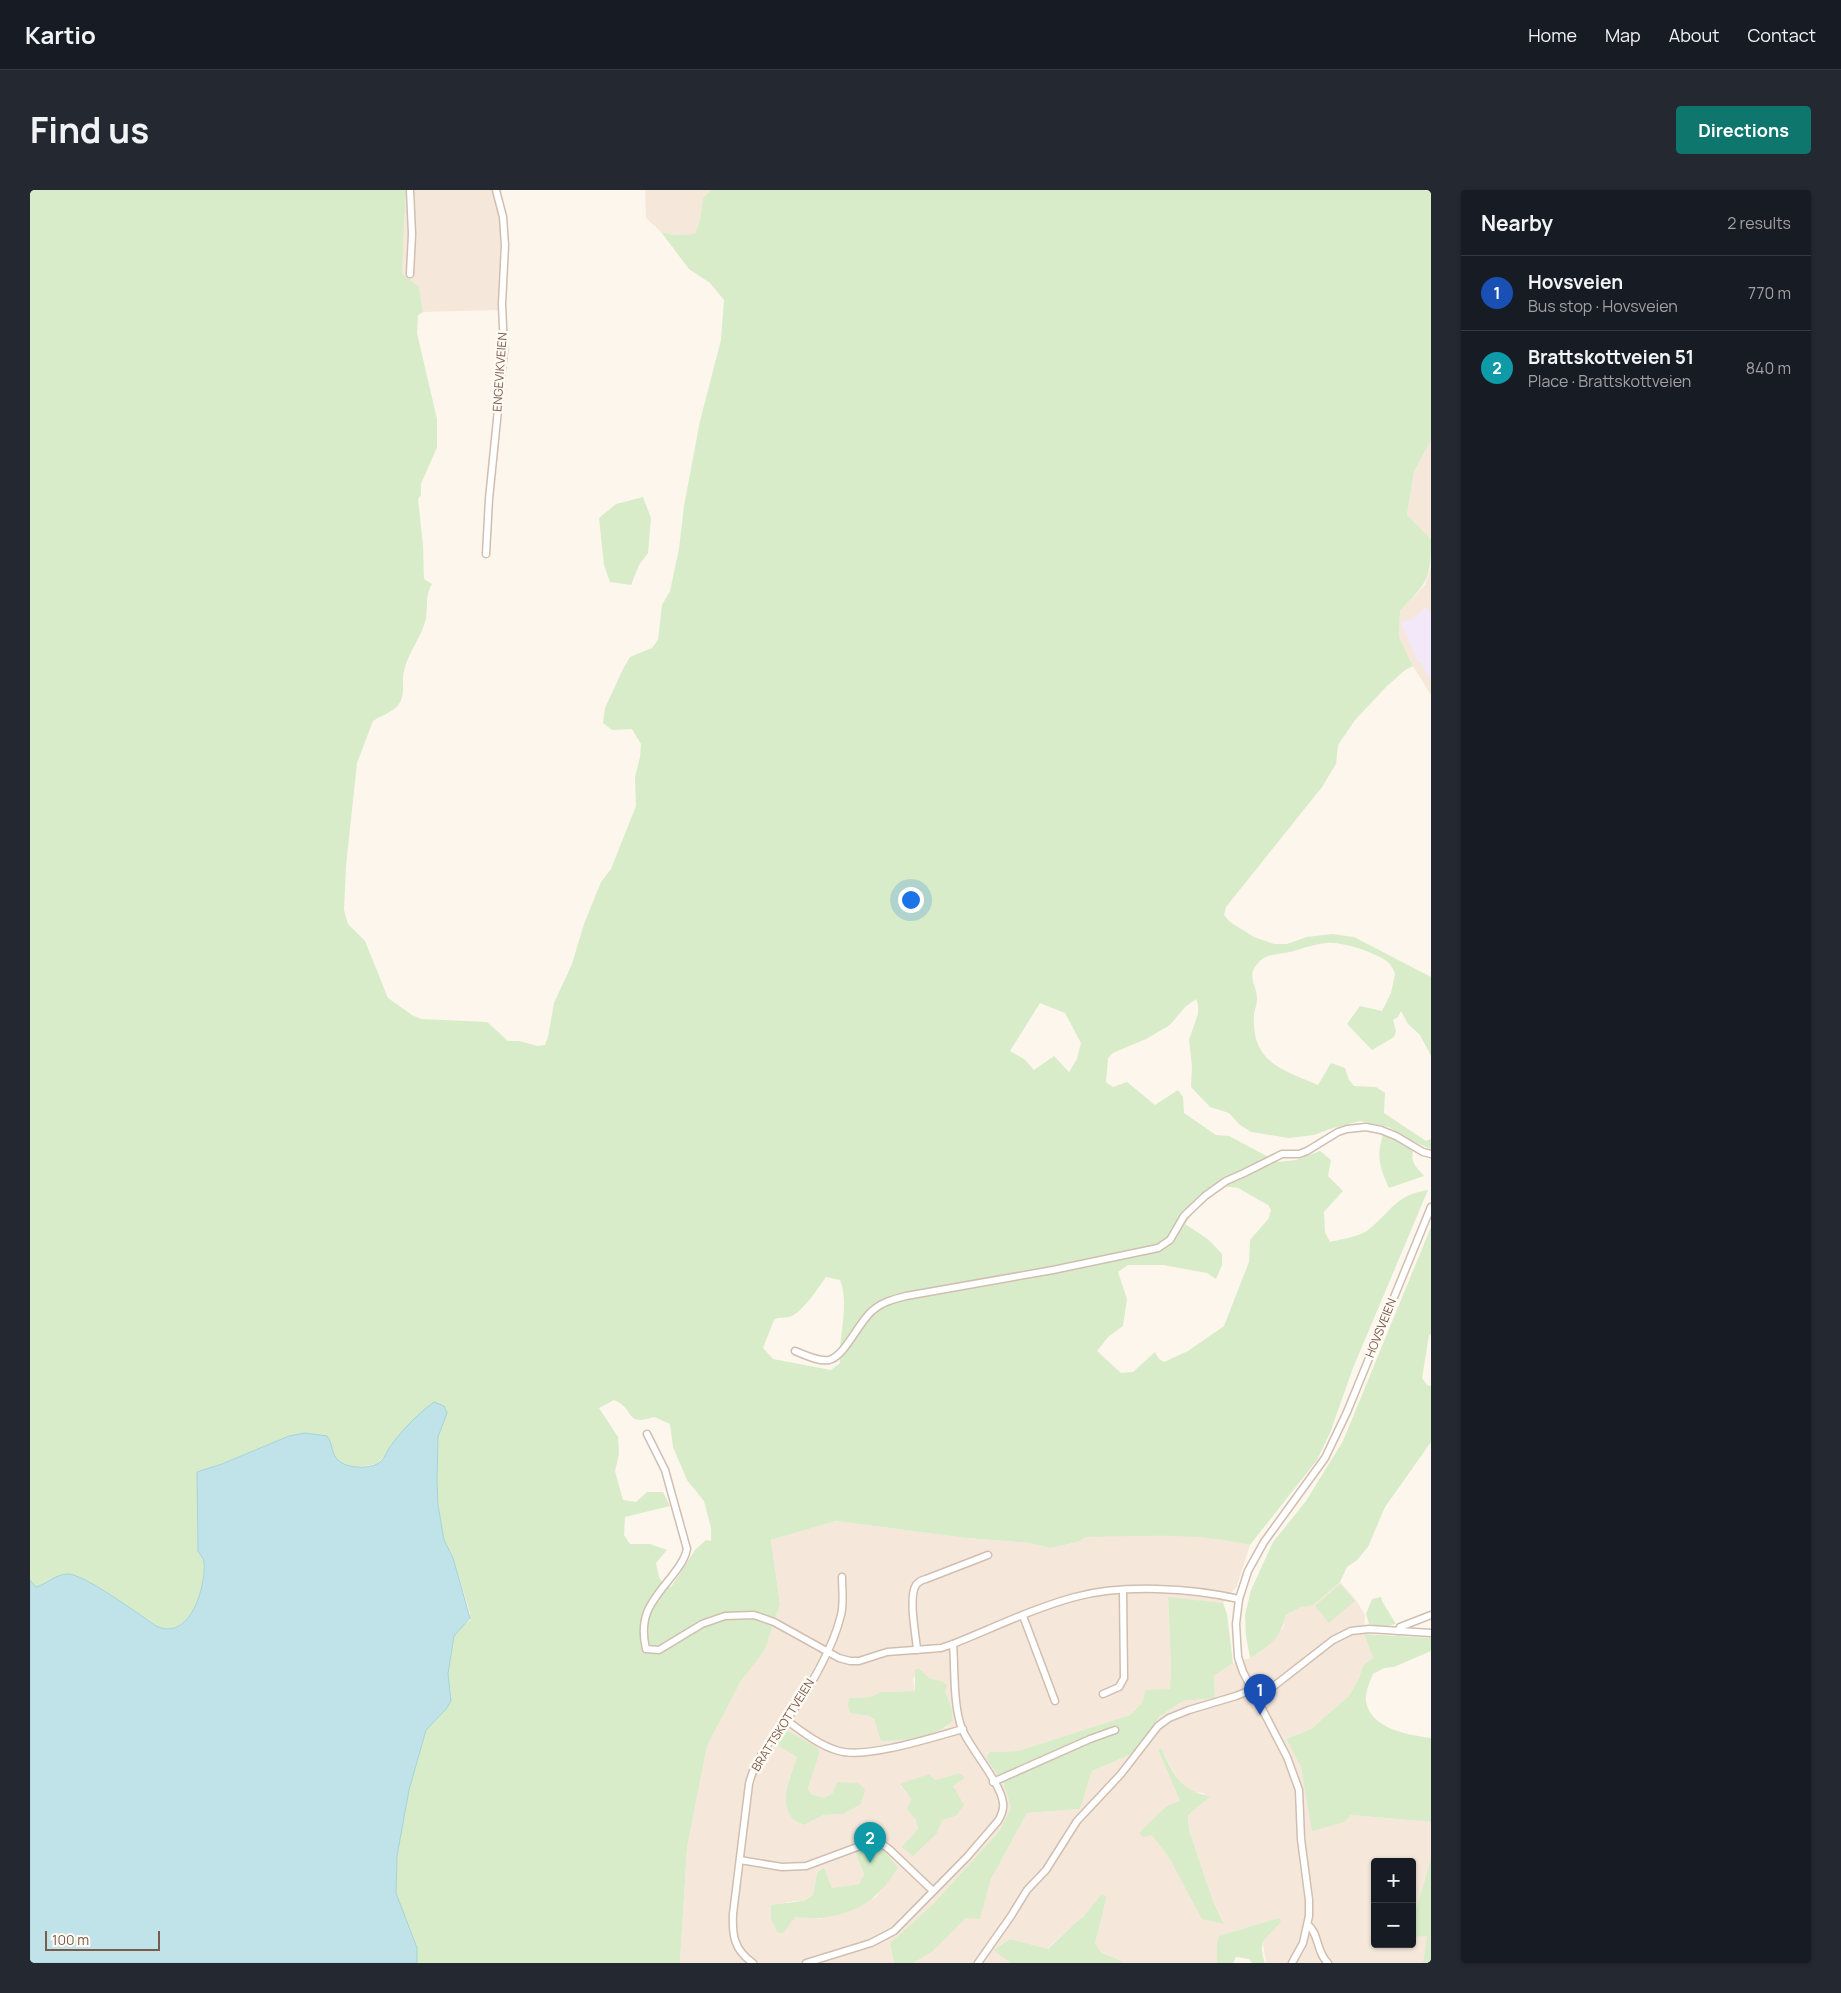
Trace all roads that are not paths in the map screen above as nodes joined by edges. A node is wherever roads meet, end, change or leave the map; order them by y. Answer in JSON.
{"nodes":[{"id":1,"x":410,"y":190,"type":"edge"},
{"id":2,"x":496,"y":190,"type":"edge"},
{"id":3,"x":410,"y":274,"type":"dead end"},
{"id":4,"x":486,"y":554,"type":"dead end"},
{"id":5,"x":1431,"y":1154,"type":"edge"},
{"id":6,"x":1431,"y":1207,"type":"edge"},
{"id":7,"x":796,"y":1351,"type":"dead end"},
{"id":8,"x":646,"y":1434,"type":"dead end"},
{"id":9,"x":988,"y":1555,"type":"dead end"},
{"id":10,"x":842,"y":1577,"type":"dead end"},
{"id":11,"x":1123,"y":1590,"type":"junction"},
{"id":12,"x":1239,"y":1599,"type":"junction"},
{"id":13,"x":1431,"y":1615,"type":"edge"},
{"id":14,"x":1023,"y":1616,"type":"junction"},
{"id":15,"x":1416,"y":1621,"type":"junction"},
{"id":16,"x":1398,"y":1631,"type":"junction"},
{"id":17,"x":1418,"y":1632,"type":"junction"},
{"id":18,"x":1431,"y":1633,"type":"edge"},
{"id":19,"x":953,"y":1644,"type":"junction"},
{"id":20,"x":917,"y":1650,"type":"junction"},
{"id":21,"x":827,"y":1652,"type":"junction"},
{"id":22,"x":1251,"y":1690,"type":"junction"},
{"id":23,"x":1103,"y":1694,"type":"dead end"},
{"id":24,"x":1256,"y":1700,"type":"junction"},
{"id":25,"x":1055,"y":1701,"type":"dead end"},
{"id":26,"x":786,"y":1720,"type":"junction"},
{"id":27,"x":963,"y":1729,"type":"junction"},
{"id":28,"x":1115,"y":1730,"type":"dead end"},
{"id":29,"x":993,"y":1782,"type":"junction"},
{"id":30,"x":740,"y":1860,"type":"junction"},
{"id":31,"x":933,"y":1891,"type":"junction"},
{"id":32,"x":1308,"y":1924,"type":"junction"},
{"id":33,"x":753,"y":1963,"type":"edge"},
{"id":34,"x":806,"y":1963,"type":"edge"},
{"id":35,"x":978,"y":1963,"type":"edge"},
{"id":36,"x":1292,"y":1963,"type":"edge"},
{"id":37,"x":1328,"y":1963,"type":"edge"}],
"edges":[{"from":1,"to":3,"type":"street"},
{"from":2,"to":4,"type":"street","name":"ENGEVIKVEIEN"},
{"from":5,"to":7,"type":"street"},
{"from":6,"to":12,"type":"street","name":"HOVSVEIEN"},
{"from":8,"to":21,"type":"street"},
{"from":9,"to":20,"type":"street"},
{"from":10,"to":21,"type":"street","name":"BRATTSKOTTVEIEN"},
{"from":11,"to":12,"type":"street"},
{"from":11,"to":14,"type":"street"},
{"from":11,"to":23,"type":"street"},
{"from":12,"to":22,"type":"street","name":"HOVSVEIEN"},
{"from":13,"to":15,"type":"street"},
{"from":14,"to":19,"type":"street"},
{"from":14,"to":25,"type":"street"},
{"from":15,"to":16,"type":"street"},
{"from":15,"to":17,"type":"street"},
{"from":16,"to":17,"type":"street"},
{"from":16,"to":24,"type":"street"},
{"from":17,"to":18,"type":"street"},
{"from":19,"to":20,"type":"street"},
{"from":19,"to":27,"type":"street"},
{"from":20,"to":21,"type":"street"},
{"from":21,"to":26,"type":"street","name":"BRATTSKOTTVEIEN"},
{"from":22,"to":24,"type":"street","name":"HOVSVEIEN"},
{"from":22,"to":35,"type":"street"},
{"from":24,"to":32,"type":"street","name":"HOVSVEIEN"},
{"from":26,"to":27,"type":"street"},
{"from":26,"to":30,"type":"street","name":"BRATTSKOTTVEIEN"},
{"from":27,"to":29,"type":"street"},
{"from":28,"to":29,"type":"street"},
{"from":29,"to":31,"type":"street"},
{"from":30,"to":31,"type":"street"},
{"from":30,"to":33,"type":"street","name":"BRATTSKOTTVEIEN"},
{"from":31,"to":34,"type":"street"},
{"from":32,"to":36,"type":"street","name":"HOVSVEIEN"},
{"from":32,"to":37,"type":"street"}]}
